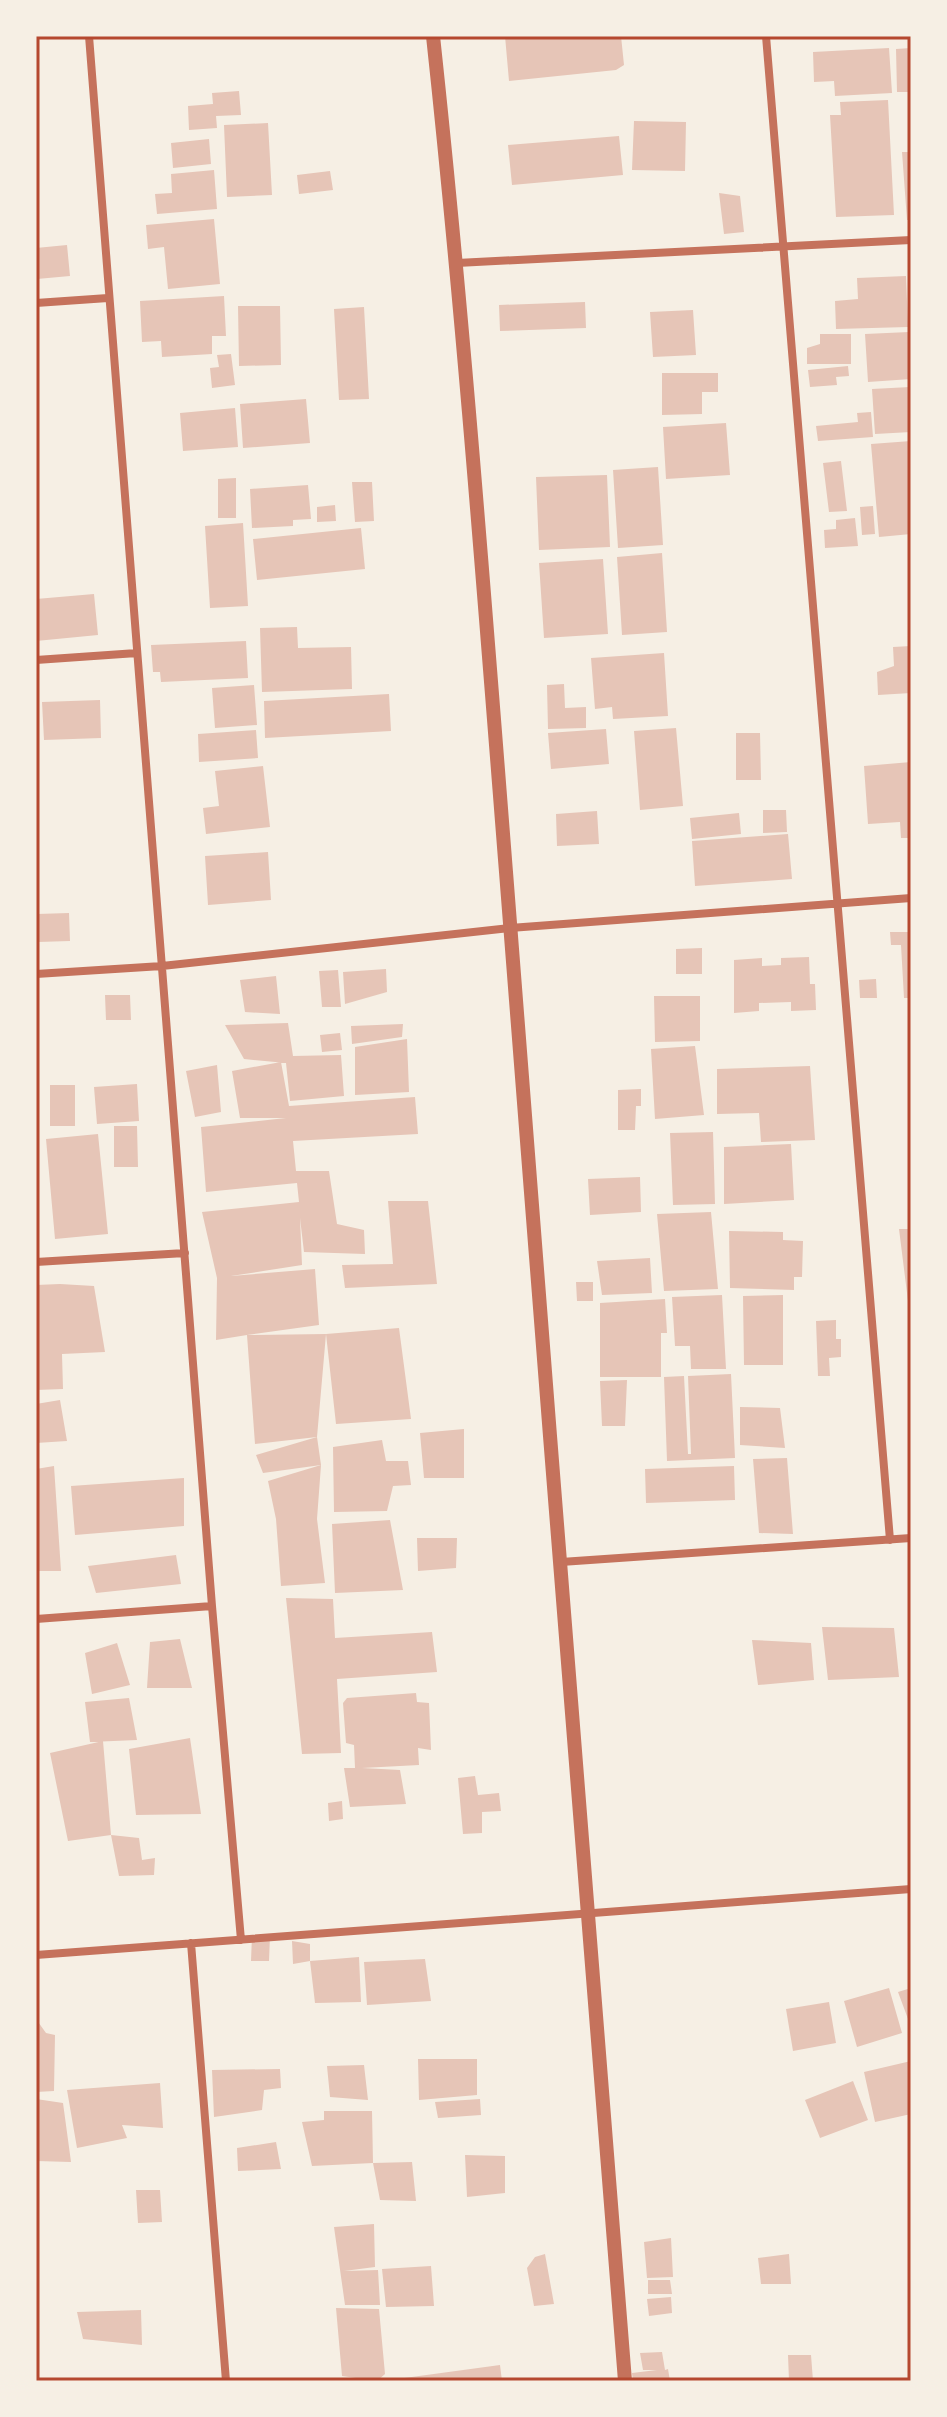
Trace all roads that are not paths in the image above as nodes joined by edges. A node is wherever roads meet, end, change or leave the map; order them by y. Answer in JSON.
{"nodes":[{"id":1,"x":89,"y":36,"type":"edge"},
{"id":2,"x":433,"y":36,"type":"edge"},
{"id":3,"x":766,"y":36,"type":"edge"},
{"id":4,"x":911,"y":240,"type":"edge"},
{"id":5,"x":785,"y":247,"type":"junction"},
{"id":6,"x":457,"y":263,"type":"junction"},
{"id":7,"x":108,"y":298,"type":"junction"},
{"id":8,"x":36,"y":303,"type":"edge"},
{"id":9,"x":137,"y":653,"type":"junction"},
{"id":10,"x":36,"y":660,"type":"edge"},
{"id":11,"x":911,"y":898,"type":"edge"},
{"id":12,"x":840,"y":902,"type":"junction"},
{"id":13,"x":510,"y":928,"type":"junction"},
{"id":14,"x":162,"y":966,"type":"junction"},
{"id":15,"x":36,"y":974,"type":"edge"},
{"id":16,"x":185,"y":1253,"type":"junction"},
{"id":17,"x":36,"y":1262,"type":"edge"},
{"id":18,"x":911,"y":1538,"type":"edge"},
{"id":19,"x":890,"y":1540,"type":"junction"},
{"id":20,"x":561,"y":1562,"type":"junction"},
{"id":21,"x":212,"y":1606,"type":"junction"},
{"id":22,"x":36,"y":1619,"type":"edge"},
{"id":23,"x":911,"y":1889,"type":"edge"},
{"id":24,"x":586,"y":1913,"type":"junction"},
{"id":25,"x":241,"y":1940,"type":"junction"},
{"id":26,"x":191,"y":1943,"type":"junction"},
{"id":27,"x":36,"y":1955,"type":"edge"},
{"id":28,"x":226,"y":2381,"type":"edge"},
{"id":29,"x":625,"y":2381,"type":"edge"}],
"edges":[{"from":1,"to":7,"type":"street"},
{"from":2,"to":6,"type":"street"},
{"from":3,"to":5,"type":"street"},
{"from":4,"to":5,"type":"street"},
{"from":5,"to":6,"type":"street"},
{"from":5,"to":12,"type":"street"},
{"from":6,"to":13,"type":"street"},
{"from":7,"to":8,"type":"street"},
{"from":7,"to":9,"type":"street"},
{"from":9,"to":10,"type":"street"},
{"from":9,"to":14,"type":"street"},
{"from":11,"to":12,"type":"street"},
{"from":12,"to":13,"type":"street"},
{"from":12,"to":19,"type":"street"},
{"from":13,"to":14,"type":"street"},
{"from":13,"to":20,"type":"street"},
{"from":14,"to":15,"type":"street"},
{"from":14,"to":16,"type":"street"},
{"from":16,"to":17,"type":"street"},
{"from":16,"to":21,"type":"street"},
{"from":18,"to":19,"type":"street"},
{"from":19,"to":20,"type":"street"},
{"from":20,"to":24,"type":"street"},
{"from":21,"to":22,"type":"street"},
{"from":21,"to":25,"type":"street"},
{"from":23,"to":24,"type":"street"},
{"from":24,"to":25,"type":"street"},
{"from":24,"to":29,"type":"street"},
{"from":25,"to":26,"type":"street"},
{"from":26,"to":27,"type":"street"},
{"from":26,"to":28,"type":"street"}]}
